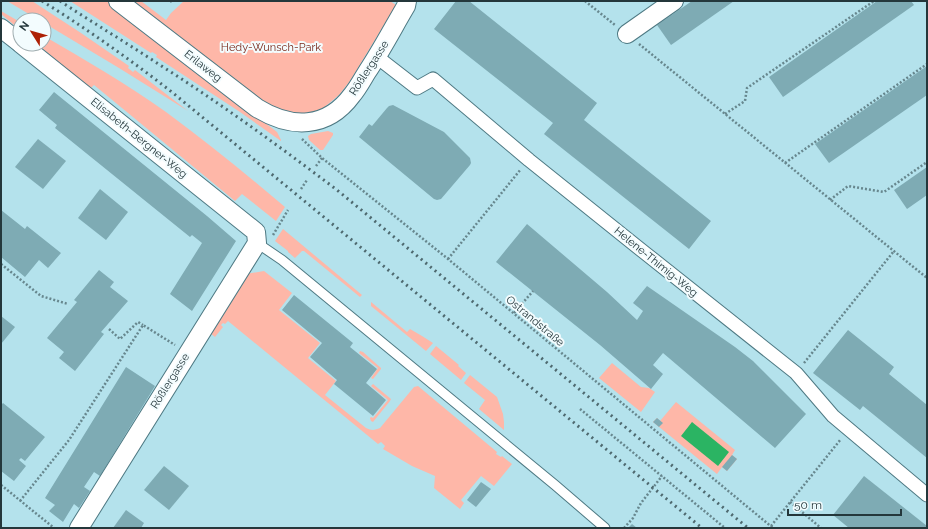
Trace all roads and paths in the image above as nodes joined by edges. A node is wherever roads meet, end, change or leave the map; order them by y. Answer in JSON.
{"nodes":[{"id":1,"x":118,"y":1,"type":"edge"},
{"id":2,"x":407,"y":1,"type":"edge"},
{"id":3,"x":585,"y":1,"type":"edge"},
{"id":4,"x":674,"y":1,"type":"edge"},
{"id":5,"x":874,"y":1,"type":"edge"},
{"id":6,"x":1,"y":28,"type":"edge"},
{"id":7,"x":627,"y":34,"type":"junction"},
{"id":8,"x":12,"y":37,"type":"edge"},
{"id":9,"x":31,"y":52,"type":"edge"},
{"id":10,"x":377,"y":57,"type":"junction"},
{"id":11,"x":927,"y":64,"type":"edge"},
{"id":12,"x":725,"y":114,"type":"junction"},
{"id":13,"x":292,"y":122,"type":"junction"},
{"id":14,"x":322,"y":158,"type":"junction"},
{"id":15,"x":529,"y":160,"type":"junction"},
{"id":16,"x":927,"y":162,"type":"edge"},
{"id":17,"x":785,"y":163,"type":"junction"},
{"id":18,"x":316,"y":166,"type":"dead end"},
{"id":19,"x":307,"y":180,"type":"dead end"},
{"id":20,"x":302,"y":189,"type":"dead end"},
{"id":21,"x":830,"y":200,"type":"junction"},
{"id":22,"x":288,"y":210,"type":"dead end"},
{"id":23,"x":257,"y":237,"type":"junction"},
{"id":24,"x":894,"y":251,"type":"junction"},
{"id":25,"x":448,"y":259,"type":"junction"},
{"id":26,"x":1,"y":264,"type":"edge"},
{"id":27,"x":927,"y":278,"type":"edge"},
{"id":28,"x":532,"y":291,"type":"dead end"},
{"id":29,"x":68,"y":304,"type":"dead end"},
{"id":30,"x":514,"y":313,"type":"junction"},
{"id":31,"x":143,"y":325,"type":"junction"},
{"id":32,"x":109,"y":329,"type":"dead end"},
{"id":33,"x":188,"y":352,"type":"junction"},
{"id":34,"x":796,"y":373,"type":"junction"},
{"id":35,"x":580,"y":409,"type":"dead end"},
{"id":36,"x":849,"y":429,"type":"junction"},
{"id":37,"x":662,"y":476,"type":"junction"},
{"id":38,"x":1,"y":485,"type":"edge"},
{"id":39,"x":927,"y":495,"type":"edge"},
{"id":40,"x":20,"y":501,"type":"junction"},
{"id":41,"x":790,"y":502,"type":"junction"},
{"id":42,"x":772,"y":527,"type":"edge"},
{"id":43,"x":54,"y":528,"type":"edge"},
{"id":44,"x":79,"y":528,"type":"edge"},
{"id":45,"x":605,"y":528,"type":"edge"},
{"id":46,"x":624,"y":528,"type":"edge"},
{"id":47,"x":725,"y":528,"type":"edge"},
{"id":48,"x":821,"y":528,"type":"edge"}],
"edges":[{"from":1,"to":13,"type":"street","name":"Erilaweg"},
{"from":2,"to":10,"type":"street","name":"Rößlergasse"},
{"from":3,"to":7,"type":"path"},
{"from":4,"to":7,"type":"street"},
{"from":5,"to":12,"type":"path"},
{"from":6,"to":8,"type":"street","name":"Elisabeth-Bergner-Weg"},
{"from":7,"to":12,"type":"path"},
{"from":9,"to":23,"type":"street","name":"Elisabeth-Bergner-Weg"},
{"from":10,"to":13,"type":"street","name":"Rößlergasse"},
{"from":10,"to":15,"type":"street","name":"Helene-Thimig-Weg"},
{"from":11,"to":17,"type":"path"},
{"from":12,"to":17,"type":"path"},
{"from":13,"to":14,"type":"path","name":"Ostrandstraße"},
{"from":14,"to":18,"type":"path"},
{"from":14,"to":25,"type":"path","name":"Ostrandstraße"},
{"from":15,"to":25,"type":"path"},
{"from":15,"to":34,"type":"street","name":"Helene-Thimig-Weg"},
{"from":16,"to":21,"type":"path"},
{"from":17,"to":21,"type":"path"},
{"from":19,"to":20,"type":"path"},
{"from":21,"to":24,"type":"path"},
{"from":22,"to":23,"type":"path"},
{"from":23,"to":33,"type":"street","name":"Rößlergasse"},
{"from":23,"to":45,"type":"lane"},
{"from":24,"to":27,"type":"path"},
{"from":24,"to":34,"type":"path"},
{"from":25,"to":30,"type":"path","name":"Ostrandstraße"},
{"from":26,"to":29,"type":"path"},
{"from":28,"to":30,"type":"path"},
{"from":30,"to":42,"type":"path","name":"Ostrandstraße"},
{"from":31,"to":32,"type":"path"},
{"from":31,"to":33,"type":"path"},
{"from":31,"to":40,"type":"path"},
{"from":33,"to":44,"type":"street","name":"Rößlergasse"},
{"from":34,"to":36,"type":"street","name":"Helene-Thimig-Weg"},
{"from":35,"to":37,"type":"path"},
{"from":36,"to":39,"type":"street","name":"Helene-Thimig-Weg"},
{"from":36,"to":41,"type":"path"},
{"from":37,"to":46,"type":"path"},
{"from":37,"to":47,"type":"path"},
{"from":38,"to":40,"type":"path"},
{"from":40,"to":43,"type":"path"},
{"from":41,"to":42,"type":"path"},
{"from":41,"to":48,"type":"path"}]}
